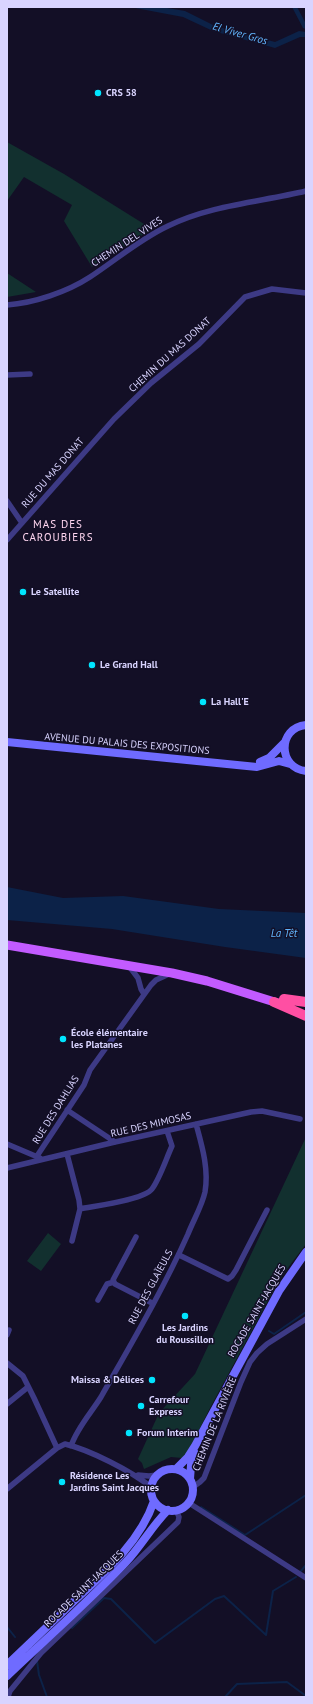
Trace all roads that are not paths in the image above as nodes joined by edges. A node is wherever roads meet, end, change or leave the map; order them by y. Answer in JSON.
{"nodes":[{"id":1,"x":306,"y":191,"type":"edge"},
{"id":2,"x":306,"y":293,"type":"edge"},
{"id":3,"x":7,"y":305,"type":"edge"},
{"id":4,"x":30,"y":374,"type":"dead end"},
{"id":5,"x":7,"y":375,"type":"edge"},
{"id":6,"x":114,"y":419,"type":"joint"},
{"id":7,"x":7,"y":501,"type":"edge"},
{"id":8,"x":22,"y":523,"type":"junction"},
{"id":9,"x":7,"y":540,"type":"edge"},
{"id":10,"x":306,"y":725,"type":"edge"},
{"id":11,"x":7,"y":742,"type":"edge"},
{"id":12,"x":284,"y":743,"type":"junction"},
{"id":13,"x":290,"y":764,"type":"junction"},
{"id":14,"x":246,"y":765,"type":"junction"},
{"id":15,"x":305,"y":772,"type":"edge"},
{"id":16,"x":7,"y":946,"type":"edge"},
{"id":17,"x":85,"y":958,"type":"junction"},
{"id":18,"x":129,"y":966,"type":"junction"},
{"id":19,"x":172,"y":973,"type":"junction"},
{"id":20,"x":144,"y":994,"type":"junction"},
{"id":21,"x":284,"y":999,"type":"junction"},
{"id":22,"x":274,"y":1002,"type":"junction"},
{"id":23,"x":306,"y":1002,"type":"edge"},
{"id":24,"x":306,"y":1005,"type":"edge"},
{"id":25,"x":306,"y":1010,"type":"edge"},
{"id":26,"x":306,"y":1016,"type":"edge"},
{"id":27,"x":67,"y":1110,"type":"junction"},
{"id":28,"x":300,"y":1119,"type":"dead end"},
{"id":29,"x":196,"y":1124,"type":"junction"},
{"id":30,"x":167,"y":1131,"type":"junction"},
{"id":31,"x":115,"y":1142,"type":"junction"},
{"id":32,"x":7,"y":1144,"type":"edge"},
{"id":33,"x":67,"y":1154,"type":"junction"},
{"id":34,"x":37,"y":1156,"type":"junction"},
{"id":35,"x":43,"y":1160,"type":"junction"},
{"id":36,"x":7,"y":1168,"type":"edge"},
{"id":37,"x":80,"y":1209,"type":"junction"},
{"id":38,"x":267,"y":1210,"type":"dead end"},
{"id":39,"x":136,"y":1238,"type":"dead end"},
{"id":40,"x":72,"y":1240,"type":"dead end"},
{"id":41,"x":306,"y":1252,"type":"edge"},
{"id":42,"x":178,"y":1255,"type":"junction"},
{"id":43,"x":114,"y":1282,"type":"junction"},
{"id":44,"x":98,"y":1300,"type":"dead end"},
{"id":45,"x":152,"y":1303,"type":"junction"},
{"id":46,"x":306,"y":1319,"type":"edge"},
{"id":47,"x":7,"y":1363,"type":"edge"},
{"id":48,"x":28,"y":1387,"type":"junction"},
{"id":49,"x":7,"y":1404,"type":"edge"},
{"id":50,"x":71,"y":1446,"type":"junction"},
{"id":51,"x":195,"y":1446,"type":"junction"},
{"id":52,"x":57,"y":1448,"type":"junction"},
{"id":53,"x":176,"y":1469,"type":"junction"},
{"id":54,"x":132,"y":1473,"type":"junction"},
{"id":55,"x":157,"y":1475,"type":"junction"},
{"id":56,"x":192,"y":1483,"type":"junction"},
{"id":57,"x":151,"y":1487,"type":"junction"},
{"id":58,"x":7,"y":1490,"type":"edge"},
{"id":59,"x":154,"y":1501,"type":"junction"},
{"id":60,"x":189,"y":1503,"type":"junction"},
{"id":61,"x":172,"y":1510,"type":"junction"},
{"id":62,"x":306,"y":1578,"type":"edge"},
{"id":63,"x":44,"y":1630,"type":"junction"},
{"id":64,"x":43,"y":1642,"type":"junction"},
{"id":65,"x":7,"y":1657,"type":"edge"},
{"id":66,"x":7,"y":1666,"type":"edge"},
{"id":67,"x":7,"y":1676,"type":"edge"},
{"id":68,"x":7,"y":1681,"type":"edge"},
{"id":69,"x":8,"y":1697,"type":"edge"}],
"edges":[{"from":1,"to":3,"type":"street","name":"CHEMIN DEL VIVES"},
{"from":2,"to":6,"type":"street","name":"CHEMIN DU MAS DONAT"},
{"from":4,"to":5,"type":"street"},
{"from":6,"to":8,"type":"street","name":"RUE DU MAS DONAT"},
{"from":7,"to":8,"type":"street"},
{"from":8,"to":9,"type":"street","name":"RUE DU MAS DONAT"},
{"from":10,"to":12,"type":"main road","name":"AVENUE DU PALAIS DES EXPOSITIONS"},
{"from":11,"to":14,"type":"main road","name":"AVENUE DU PALAIS DES EXPOSITIONS"},
{"from":12,"to":13,"type":"main road"},
{"from":12,"to":14,"type":"main road","name":"AVENUE DU PALAIS DES EXPOSITIONS"},
{"from":13,"to":14,"type":"main road","name":"AVENUE DU PALAIS DES EXPOSITIONS"},
{"from":13,"to":15,"type":"main road"},
{"from":16,"to":17,"type":"main road"},
{"from":17,"to":18,"type":"main road"},
{"from":17,"to":21,"type":"main road"},
{"from":18,"to":19,"type":"main road"},
{"from":18,"to":20,"type":"street"},
{"from":19,"to":20,"type":"street","name":"RUE DES DAHLIAS"},
{"from":19,"to":22,"type":"main road"},
{"from":20,"to":27,"type":"street","name":"RUE DES DAHLIAS"},
{"from":21,"to":23,"type":"highway"},
{"from":21,"to":24,"type":"main road"},
{"from":22,"to":25,"type":"main road"},
{"from":22,"to":26,"type":"highway"},
{"from":27,"to":31,"type":"street"},
{"from":27,"to":34,"type":"street","name":"RUE DES DAHLIAS"},
{"from":28,"to":29,"type":"street","name":"RUE DES MIMOSAS"},
{"from":29,"to":30,"type":"street","name":"RUE DES MIMOSAS"},
{"from":29,"to":42,"type":"street","name":"RUE DES GLAÏEULS"},
{"from":30,"to":31,"type":"street","name":"RUE DES MIMOSAS"},
{"from":30,"to":37,"type":"street"},
{"from":31,"to":33,"type":"street","name":"RUE DES MIMOSAS"},
{"from":32,"to":34,"type":"street"},
{"from":33,"to":35,"type":"street","name":"RUE DES MIMOSAS"},
{"from":33,"to":37,"type":"street"},
{"from":34,"to":35,"type":"street"},
{"from":35,"to":36,"type":"street","name":"RUE DES MIMOSAS"},
{"from":37,"to":40,"type":"street"},
{"from":38,"to":42,"type":"street"},
{"from":39,"to":43,"type":"street"},
{"from":41,"to":51,"type":"main road","name":"ROCADE SAINT-JACQUES"},
{"from":42,"to":45,"type":"street","name":"RUE DES GLAÏEULS"},
{"from":43,"to":44,"type":"street"},
{"from":43,"to":45,"type":"street"},
{"from":45,"to":50,"type":"street","name":"RUE DES GLAÏEULS"},
{"from":46,"to":56,"type":"street","name":"CHEMIN DE LA RIVIÈRE"},
{"from":47,"to":48,"type":"street"},
{"from":48,"to":49,"type":"street"},
{"from":48,"to":52,"type":"street"},
{"from":50,"to":52,"type":"street"},
{"from":50,"to":54,"type":"street"},
{"from":51,"to":53,"type":"main road"},
{"from":51,"to":56,"type":"main road"},
{"from":52,"to":58,"type":"street"},
{"from":53,"to":55,"type":"main road"},
{"from":53,"to":56,"type":"main road"},
{"from":54,"to":55,"type":"street"},
{"from":54,"to":57,"type":"street"},
{"from":55,"to":57,"type":"main road"},
{"from":56,"to":60,"type":"main road"},
{"from":57,"to":59,"type":"main road"},
{"from":59,"to":61,"type":"main road"},
{"from":59,"to":63,"type":"main road","name":"ROCADE SAINT-JACQUES"},
{"from":60,"to":61,"type":"main road"},
{"from":60,"to":62,"type":"street"},
{"from":61,"to":64,"type":"main road","name":"ROCADE SAINT-JACQUES"},
{"from":61,"to":69,"type":"street"},
{"from":63,"to":65,"type":"main road"},
{"from":63,"to":66,"type":"main road","name":"ROCADE SAINT-JACQUES"},
{"from":64,"to":67,"type":"main road","name":"ROCADE SAINT-JACQUES"},
{"from":64,"to":68,"type":"main road"}]}
